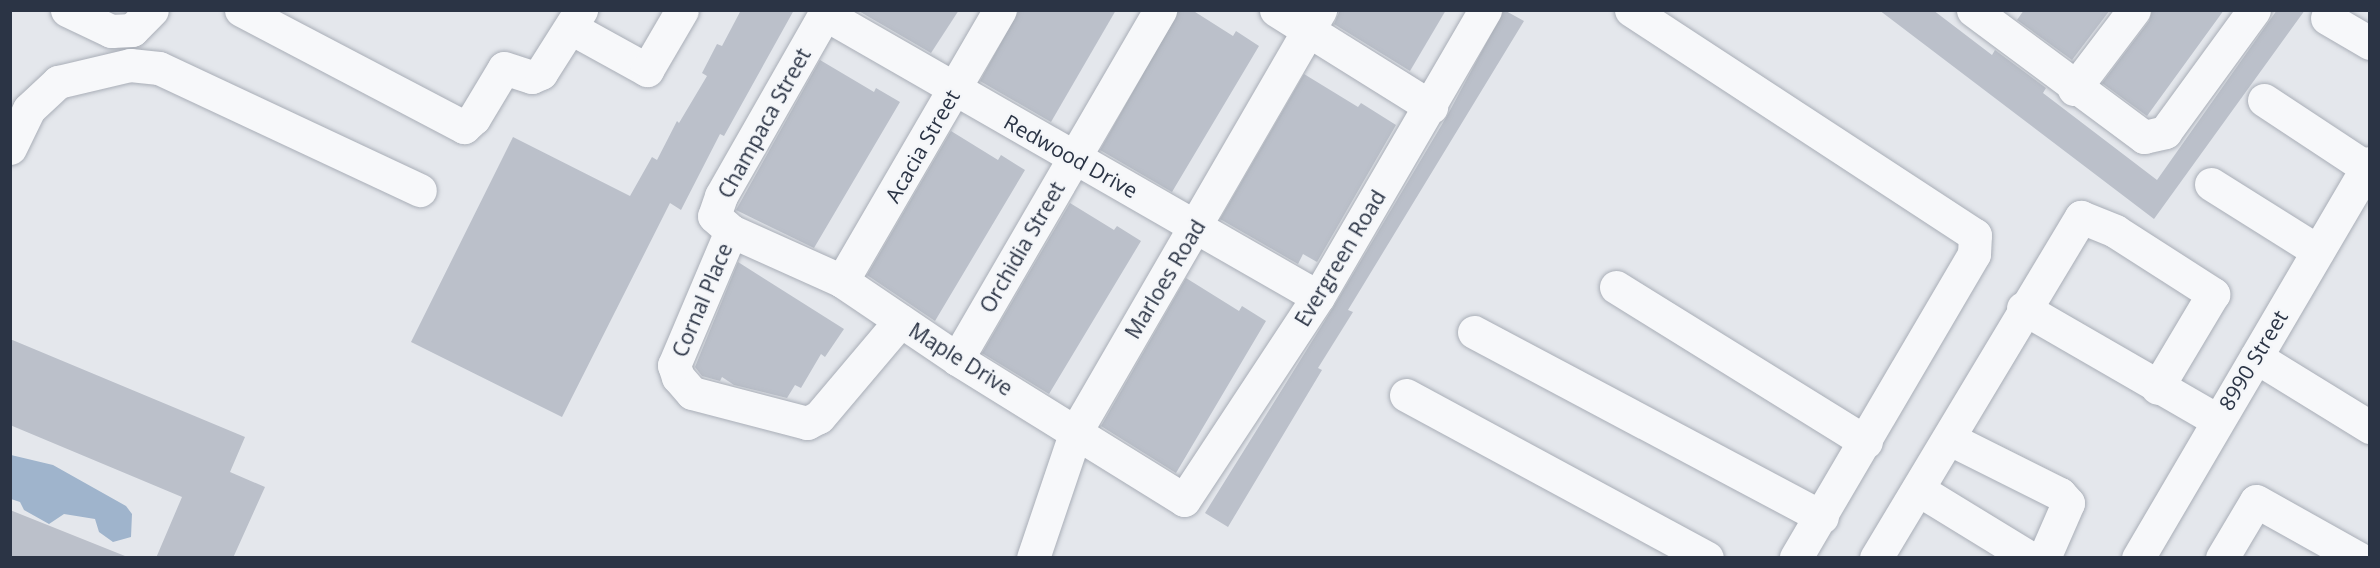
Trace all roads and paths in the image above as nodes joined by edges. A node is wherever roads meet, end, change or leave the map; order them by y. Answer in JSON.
{"nodes":[{"id":1,"x":67,"y":10,"type":"edge"},
{"id":2,"x":152,"y":10,"type":"edge"},
{"id":3,"x":241,"y":10,"type":"edge"},
{"id":4,"x":682,"y":10,"type":"edge"},
{"id":5,"x":1000,"y":10,"type":"edge"},
{"id":6,"x":1160,"y":10,"type":"edge"},
{"id":7,"x":1276,"y":10,"type":"edge"},
{"id":8,"x":1485,"y":10,"type":"edge"},
{"id":9,"x":1631,"y":10,"type":"edge"},
{"id":10,"x":1973,"y":10,"type":"edge"},
{"id":11,"x":2134,"y":10,"type":"edge"},
{"id":12,"x":2254,"y":10,"type":"edge"},
{"id":13,"x":826,"y":12,"type":"edge"},
{"id":14,"x":2327,"y":18,"type":"dead end"},
{"id":15,"x":576,"y":19,"type":"edge"},
{"id":16,"x":1314,"y":20,"type":"edge"},
{"id":17,"x":2008,"y":21,"type":"edge"},
{"id":18,"x":2370,"y":43,"type":"edge"},
{"id":19,"x":2074,"y":89,"type":"junction"},
{"id":20,"x":954,"y":91,"type":"junction"},
{"id":21,"x":2264,"y":100,"type":"dead end"},
{"id":22,"x":1431,"y":107,"type":"junction"},
{"id":23,"x":10,"y":148,"type":"edge"},
{"id":24,"x":1074,"y":158,"type":"junction"},
{"id":25,"x":2369,"y":167,"type":"edge"},
{"id":26,"x":2211,"y":184,"type":"dead end"},
{"id":27,"x":420,"y":190,"type":"dead end"},
{"id":28,"x":1197,"y":226,"type":"junction"},
{"id":29,"x":731,"y":231,"type":"junction"},
{"id":30,"x":2318,"y":251,"type":"junction"},
{"id":31,"x":842,"y":281,"type":"junction"},
{"id":32,"x":1616,"y":287,"type":"dead end"},
{"id":33,"x":1318,"y":297,"type":"junction"},
{"id":34,"x":2023,"y":308,"type":"junction"},
{"id":35,"x":900,"y":321,"type":"junction"},
{"id":36,"x":1474,"y":332,"type":"dead end"},
{"id":37,"x":2256,"y":357,"type":"junction"},
{"id":38,"x":957,"y":359,"type":"junction"},
{"id":39,"x":2157,"y":388,"type":"junction"},
{"id":40,"x":1406,"y":395,"type":"dead end"},
{"id":41,"x":2217,"y":420,"type":"junction"},
{"id":42,"x":2370,"y":427,"type":"edge"},
{"id":43,"x":1076,"y":431,"type":"junction"},
{"id":44,"x":1950,"y":439,"type":"junction"},
{"id":45,"x":1866,"y":442,"type":"junction"},
{"id":46,"x":1919,"y":490,"type":"junction"},
{"id":47,"x":1184,"y":500,"type":"joint"},
{"id":48,"x":1822,"y":517,"type":"junction"},
{"id":49,"x":2144,"y":555,"type":"edge"},
{"id":50,"x":1032,"y":558,"type":"edge"},
{"id":51,"x":1707,"y":558,"type":"edge"},
{"id":52,"x":1796,"y":558,"type":"edge"},
{"id":53,"x":1876,"y":558,"type":"edge"},
{"id":54,"x":2030,"y":558,"type":"edge"},
{"id":55,"x":2044,"y":558,"type":"edge"},
{"id":56,"x":2222,"y":558,"type":"edge"},
{"id":57,"x":2358,"y":558,"type":"edge"}],
"edges":[{"from":1,"to":2,"type":"street"},
{"from":3,"to":15,"type":"street"},
{"from":4,"to":15,"type":"street"},
{"from":5,"to":20,"type":"street","name":"Acacia Street"},
{"from":6,"to":24,"type":"street","name":"Orchidia Street"},
{"from":7,"to":16,"type":"street"},
{"from":8,"to":22,"type":"street","name":"Evergreen Road"},
{"from":9,"to":45,"type":"street"},
{"from":10,"to":17,"type":"street"},
{"from":11,"to":19,"type":"street"},
{"from":12,"to":19,"type":"street"},
{"from":13,"to":20,"type":"street","name":"Redwood Drive"},
{"from":13,"to":29,"type":"street","name":"Champaca Street"},
{"from":14,"to":18,"type":"street"},
{"from":16,"to":22,"type":"street"},
{"from":16,"to":28,"type":"street","name":"Marloes Road"},
{"from":17,"to":19,"type":"street"},
{"from":20,"to":24,"type":"street","name":"Redwood Drive"},
{"from":20,"to":31,"type":"street","name":"Acacia Street"},
{"from":21,"to":25,"type":"street"},
{"from":22,"to":33,"type":"street","name":"Evergreen Road"},
{"from":23,"to":27,"type":"street"},
{"from":24,"to":28,"type":"street","name":"Redwood Drive"},
{"from":24,"to":38,"type":"street","name":"Orchidia Street"},
{"from":25,"to":30,"type":"street","name":"8990 Street"},
{"from":26,"to":30,"type":"street"},
{"from":28,"to":33,"type":"street","name":"Redwood Drive"},
{"from":28,"to":43,"type":"street","name":"Marloes Road"},
{"from":29,"to":31,"type":"street","name":"Maple Drive"},
{"from":29,"to":35,"type":"street","name":"Cornal Place"},
{"from":30,"to":37,"type":"street","name":"8990 Street"},
{"from":31,"to":35,"type":"street","name":"Maple Drive"},
{"from":32,"to":45,"type":"street"},
{"from":33,"to":47,"type":"street","name":"Evergreen Road"},
{"from":34,"to":39,"type":"street"},
{"from":34,"to":39,"type":"street"},
{"from":34,"to":44,"type":"street"},
{"from":35,"to":38,"type":"street","name":"Maple Drive"},
{"from":36,"to":48,"type":"street"},
{"from":37,"to":41,"type":"street","name":"8990 Street"},
{"from":37,"to":42,"type":"street"},
{"from":38,"to":43,"type":"street","name":"Maple Drive"},
{"from":39,"to":41,"type":"street"},
{"from":40,"to":51,"type":"street"},
{"from":41,"to":49,"type":"street","name":"8990 Street"},
{"from":43,"to":47,"type":"street","name":"Maple Drive"},
{"from":43,"to":50,"type":"street","name":"Marloes Road"},
{"from":44,"to":46,"type":"street"},
{"from":44,"to":55,"type":"street"},
{"from":45,"to":48,"type":"street"},
{"from":46,"to":53,"type":"street"},
{"from":46,"to":54,"type":"street"},
{"from":48,"to":52,"type":"street"},
{"from":56,"to":57,"type":"street"}]}
